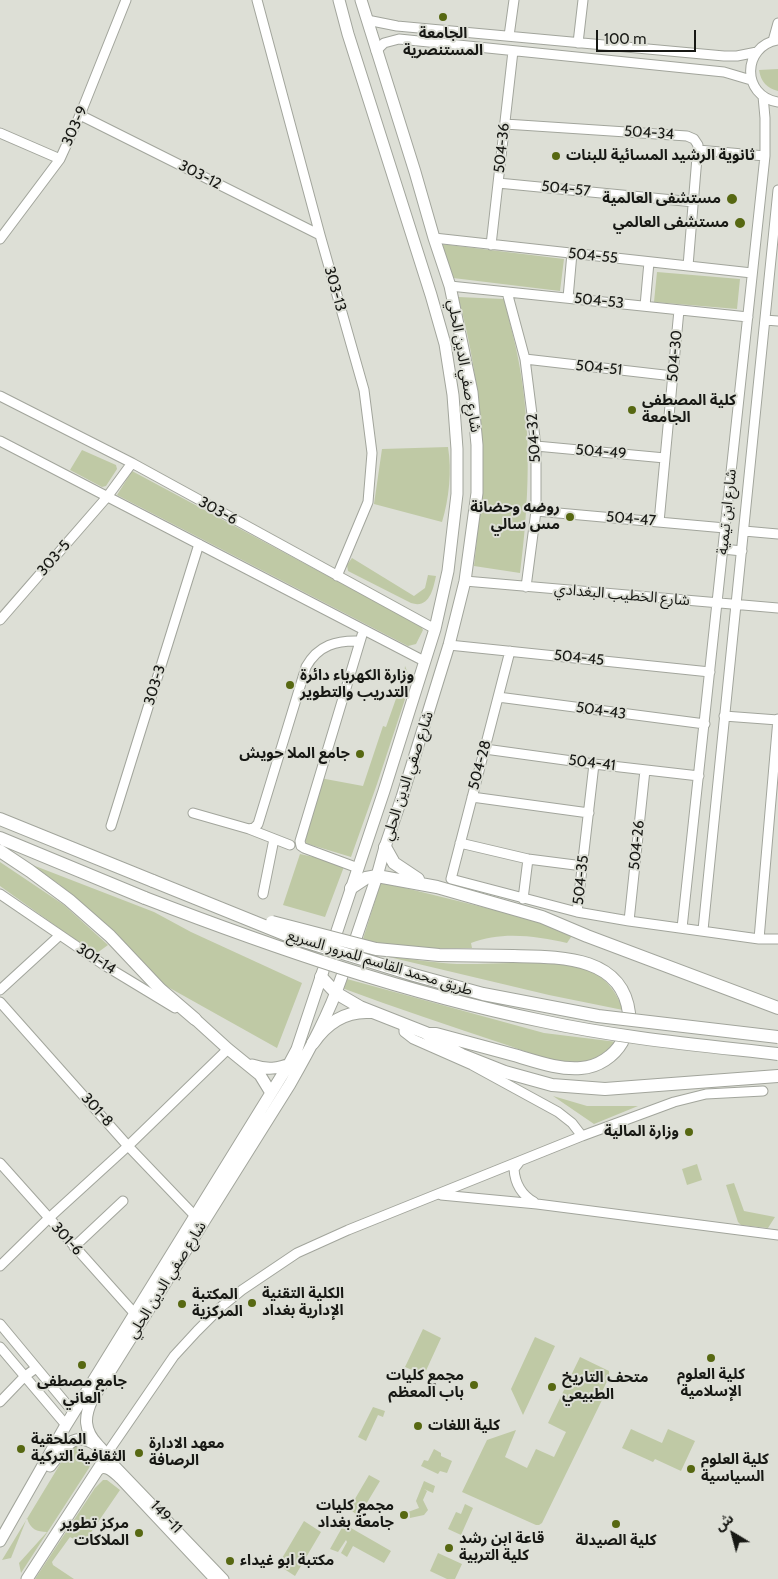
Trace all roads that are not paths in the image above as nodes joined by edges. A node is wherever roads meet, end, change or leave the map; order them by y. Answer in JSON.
{"nodes":[{"id":1,"x":126,"y":0,"type":"edge"},
{"id":2,"x":256,"y":0,"type":"edge"},
{"id":3,"x":339,"y":0,"type":"edge"},
{"id":4,"x":361,"y":0,"type":"edge"},
{"id":5,"x":514,"y":0,"type":"edge"},
{"id":6,"x":583,"y":0,"type":"edge"},
{"id":7,"x":367,"y":20,"type":"junction"},
{"id":8,"x":778,"y":23,"type":"edge"},
{"id":9,"x":424,"y":28,"type":"junction"},
{"id":10,"x":449,"y":30,"type":"junction"},
{"id":11,"x":510,"y":36,"type":"junction"},
{"id":12,"x":553,"y":40,"type":"junction"},
{"id":13,"x":776,"y":40,"type":"edge"},
{"id":14,"x":424,"y":42,"type":"junction"},
{"id":15,"x":578,"y":43,"type":"junction"},
{"id":16,"x":448,"y":44,"type":"junction"},
{"id":17,"x":513,"y":50,"type":"junction"},
{"id":18,"x":376,"y":51,"type":"junction"},
{"id":19,"x":757,"y":52,"type":"junction"},
{"id":20,"x":552,"y":55,"type":"junction"},
{"id":21,"x":751,"y":80,"type":"junction"},
{"id":22,"x":762,"y":96,"type":"junction"},
{"id":23,"x":778,"y":102,"type":"edge"},
{"id":24,"x":80,"y":115,"type":"junction"},
{"id":25,"x":505,"y":124,"type":"junction"},
{"id":26,"x":0,"y":134,"type":"edge"},
{"id":27,"x":698,"y":150,"type":"junction"},
{"id":28,"x":765,"y":156,"type":"junction"},
{"id":29,"x":60,"y":159,"type":"junction"},
{"id":30,"x":498,"y":183,"type":"junction"},
{"id":31,"x":419,"y":187,"type":"junction"},
{"id":32,"x":778,"y":190,"type":"edge"},
{"id":33,"x":399,"y":194,"type":"junction"},
{"id":34,"x":694,"y":202,"type":"junction"},
{"id":35,"x":320,"y":235,"type":"junction"},
{"id":36,"x":434,"y":238,"type":"junction"},
{"id":37,"x":0,"y":239,"type":"edge"},
{"id":38,"x":492,"y":245,"type":"junction"},
{"id":39,"x":572,"y":253,"type":"junction"},
{"id":40,"x":649,"y":262,"type":"junction"},
{"id":41,"x":688,"y":266,"type":"junction"},
{"id":42,"x":752,"y":273,"type":"junction"},
{"id":43,"x":774,"y":274,"type":"edge"},
{"id":44,"x":450,"y":286,"type":"junction"},
{"id":45,"x":507,"y":292,"type":"junction"},
{"id":46,"x":568,"y":298,"type":"junction"},
{"id":47,"x":645,"y":306,"type":"junction"},
{"id":48,"x":679,"y":310,"type":"junction"},
{"id":49,"x":748,"y":317,"type":"junction"},
{"id":50,"x":765,"y":320,"type":"junction"},
{"id":51,"x":778,"y":321,"type":"edge"},
{"id":52,"x":525,"y":359,"type":"junction"},
{"id":53,"x":673,"y":376,"type":"junction"},
{"id":54,"x":0,"y":396,"type":"edge"},
{"id":55,"x":0,"y":441,"type":"edge"},
{"id":56,"x":536,"y":446,"type":"junction"},
{"id":57,"x":665,"y":458,"type":"junction"},
{"id":58,"x":132,"y":463,"type":"junction"},
{"id":59,"x":107,"y":497,"type":"junction"},
{"id":60,"x":536,"y":511,"type":"junction"},
{"id":61,"x":659,"y":522,"type":"junction"},
{"id":62,"x":725,"y":528,"type":"junction"},
{"id":63,"x":744,"y":530,"type":"junction"},
{"id":64,"x":778,"y":534,"type":"edge"},
{"id":65,"x":199,"y":544,"type":"junction"},
{"id":66,"x":723,"y":549,"type":"junction"},
{"id":67,"x":742,"y":552,"type":"junction"},
{"id":68,"x":337,"y":576,"type":"junction"},
{"id":69,"x":465,"y":582,"type":"junction"},
{"id":70,"x":526,"y":587,"type":"junction"},
{"id":71,"x":717,"y":603,"type":"junction"},
{"id":72,"x":737,"y":605,"type":"junction"},
{"id":73,"x":778,"y":608,"type":"edge"},
{"id":74,"x":0,"y":620,"type":"edge"},
{"id":75,"x":435,"y":629,"type":"junction"},
{"id":76,"x":363,"y":630,"type":"junction"},
{"id":77,"x":360,"y":641,"type":"junction"},
{"id":78,"x":449,"y":644,"type":"junction"},
{"id":79,"x":510,"y":651,"type":"junction"},
{"id":80,"x":424,"y":662,"type":"junction"},
{"id":81,"x":710,"y":672,"type":"junction"},
{"id":82,"x":498,"y":697,"type":"junction"},
{"id":83,"x":724,"y":716,"type":"junction"},
{"id":84,"x":778,"y":720,"type":"edge"},
{"id":85,"x":704,"y":724,"type":"junction"},
{"id":86,"x":485,"y":748,"type":"junction"},
{"id":87,"x":594,"y":764,"type":"junction"},
{"id":88,"x":645,"y":770,"type":"junction"},
{"id":89,"x":776,"y":770,"type":"edge"},
{"id":90,"x":699,"y":776,"type":"junction"},
{"id":91,"x":384,"y":791,"type":"junction"},
{"id":92,"x":402,"y":797,"type":"junction"},
{"id":93,"x":472,"y":797,"type":"junction"},
{"id":94,"x":193,"y":813,"type":"dead end"},
{"id":95,"x":588,"y":813,"type":"junction"},
{"id":96,"x":0,"y":819,"type":"edge"},
{"id":97,"x":111,"y":826,"type":"dead end"},
{"id":98,"x":249,"y":829,"type":"junction"},
{"id":99,"x":0,"y":838,"type":"edge"},
{"id":100,"x":274,"y":839,"type":"junction"},
{"id":101,"x":460,"y":843,"type":"junction"},
{"id":102,"x":290,"y":845,"type":"dead end"},
{"id":103,"x":385,"y":847,"type":"junction"},
{"id":104,"x":0,"y":851,"type":"edge"},
{"id":105,"x":528,"y":859,"type":"junction"},
{"id":106,"x":582,"y":866,"type":"junction"},
{"id":107,"x":358,"y":868,"type":"junction"},
{"id":108,"x":377,"y":876,"type":"junction"},
{"id":109,"x":437,"y":887,"type":"junction"},
{"id":110,"x":351,"y":888,"type":"junction"},
{"id":111,"x":0,"y":894,"type":"edge"},
{"id":112,"x":262,"y":894,"type":"dead end"},
{"id":113,"x":523,"y":899,"type":"junction"},
{"id":114,"x":215,"y":907,"type":"junction"},
{"id":115,"x":578,"y":912,"type":"junction"},
{"id":116,"x":629,"y":921,"type":"junction"},
{"id":117,"x":687,"y":929,"type":"junction"},
{"id":118,"x":702,"y":930,"type":"junction"},
{"id":119,"x":336,"y":934,"type":"dead end"},
{"id":120,"x":60,"y":935,"type":"junction"},
{"id":121,"x":356,"y":938,"type":"dead end"},
{"id":122,"x":759,"y":939,"type":"junction"},
{"id":123,"x":778,"y":940,"type":"edge"},
{"id":124,"x":322,"y":974,"type":"joint"},
{"id":125,"x":342,"y":976,"type":"dead end"},
{"id":126,"x":0,"y":990,"type":"edge"},
{"id":127,"x":336,"y":993,"type":"junction"},
{"id":128,"x":0,"y":1002,"type":"edge"},
{"id":129,"x":778,"y":1008,"type":"edge"},
{"id":130,"x":372,"y":1012,"type":"junction"},
{"id":131,"x":629,"y":1013,"type":"dead end"},
{"id":132,"x":194,"y":1019,"type":"junction"},
{"id":133,"x":404,"y":1026,"type":"junction"},
{"id":134,"x":426,"y":1034,"type":"junction"},
{"id":135,"x":778,"y":1037,"type":"edge"},
{"id":136,"x":622,"y":1042,"type":"dead end"},
{"id":137,"x":313,"y":1043,"type":"junction"},
{"id":138,"x":228,"y":1049,"type":"junction"},
{"id":139,"x":778,"y":1054,"type":"edge"},
{"id":140,"x":248,"y":1064,"type":"junction"},
{"id":141,"x":289,"y":1064,"type":"junction"},
{"id":142,"x":778,"y":1076,"type":"edge"},
{"id":143,"x":763,"y":1091,"type":"dead end"},
{"id":144,"x":271,"y":1093,"type":"junction"},
{"id":145,"x":582,"y":1136,"type":"junction"},
{"id":146,"x":128,"y":1146,"type":"junction"},
{"id":147,"x":520,"y":1161,"type":"junction"},
{"id":148,"x":0,"y":1163,"type":"edge"},
{"id":149,"x":438,"y":1195,"type":"junction"},
{"id":150,"x":124,"y":1201,"type":"dead end"},
{"id":151,"x":537,"y":1204,"type":"junction"},
{"id":152,"x":195,"y":1216,"type":"junction"},
{"id":153,"x":48,"y":1218,"type":"junction"},
{"id":154,"x":778,"y":1235,"type":"edge"},
{"id":155,"x":74,"y":1246,"type":"junction"},
{"id":156,"x":0,"y":1266,"type":"edge"},
{"id":157,"x":134,"y":1314,"type":"junction"},
{"id":158,"x":0,"y":1324,"type":"edge"},
{"id":159,"x":0,"y":1347,"type":"edge"},
{"id":160,"x":36,"y":1368,"type":"junction"},
{"id":161,"x":24,"y":1377,"type":"junction"},
{"id":162,"x":0,"y":1402,"type":"edge"},
{"id":163,"x":74,"y":1413,"type":"junction"},
{"id":164,"x":66,"y":1425,"type":"junction"},
{"id":165,"x":104,"y":1453,"type":"junction"},
{"id":166,"x":97,"y":1471,"type":"junction"},
{"id":167,"x":37,"y":1478,"type":"junction"},
{"id":168,"x":0,"y":1541,"type":"edge"},
{"id":169,"x":27,"y":1579,"type":"edge"},
{"id":170,"x":214,"y":1579,"type":"edge"},
{"id":171,"x":224,"y":1579,"type":"edge"}],
"edges":[{"from":1,"to":24,"type":"street","name":"303-9"},
{"from":2,"to":35,"type":"street","name":"303-13"},
{"from":3,"to":33,"type":"main road","name":"شارع صفي الدين الحلي"},
{"from":4,"to":7,"type":"main road","name":"شارع صفي الدين الحلي"},
{"from":5,"to":11,"type":"street"},
{"from":6,"to":15,"type":"street"},
{"from":7,"to":9,"type":"street"},
{"from":7,"to":18,"type":"main road","name":"شارع صفي الدين الحلي"},
{"from":8,"to":13,"type":"street"},
{"from":9,"to":10,"type":"street"},
{"from":9,"to":14,"type":"street"},
{"from":10,"to":11,"type":"street"},
{"from":10,"to":16,"type":"street"},
{"from":11,"to":12,"type":"street"},
{"from":12,"to":15,"type":"street"},
{"from":12,"to":20,"type":"street"},
{"from":13,"to":19,"type":"street"},
{"from":14,"to":16,"type":"street"},
{"from":14,"to":18,"type":"street"},
{"from":15,"to":19,"type":"street"},
{"from":16,"to":17,"type":"street"},
{"from":17,"to":20,"type":"street"},
{"from":17,"to":25,"type":"street","name":"504-36"},
{"from":18,"to":31,"type":"main road","name":"شارع صفي الدين الحلي"},
{"from":19,"to":21,"type":"street"},
{"from":20,"to":21,"type":"street"},
{"from":21,"to":22,"type":"street"},
{"from":22,"to":23,"type":"street"},
{"from":22,"to":28,"type":"street","name":"شارع ابن تيمية"},
{"from":24,"to":29,"type":"street","name":"303-9"},
{"from":24,"to":35,"type":"street","name":"303-12"},
{"from":25,"to":27,"type":"street","name":"504-34"},
{"from":25,"to":30,"type":"street","name":"504-36"},
{"from":26,"to":29,"type":"street"},
{"from":27,"to":28,"type":"street"},
{"from":27,"to":34,"type":"street"},
{"from":28,"to":42,"type":"street","name":"شارع ابن تيمية"},
{"from":29,"to":37,"type":"street","name":"303-9"},
{"from":30,"to":34,"type":"street","name":"504-57"},
{"from":30,"to":38,"type":"street","name":"504-36"},
{"from":31,"to":33,"type":"main road"},
{"from":31,"to":36,"type":"main road","name":"شارع صفي الدين الحلي"},
{"from":32,"to":43,"type":"street","name":"شارع ابن تيمية"},
{"from":33,"to":75,"type":"main road","name":"شارع صفي الدين الحلي"},
{"from":34,"to":41,"type":"street"},
{"from":35,"to":68,"type":"street","name":"303-13"},
{"from":36,"to":38,"type":"street","name":"504-55"},
{"from":36,"to":44,"type":"main road","name":"شارع صفي الدين الحلي"},
{"from":38,"to":39,"type":"street","name":"504-55"},
{"from":39,"to":40,"type":"street","name":"504-55"},
{"from":39,"to":46,"type":"street"},
{"from":40,"to":41,"type":"street","name":"504-55"},
{"from":40,"to":47,"type":"street"},
{"from":41,"to":42,"type":"street","name":"504-55"},
{"from":42,"to":49,"type":"street","name":"شارع ابن تيمية"},
{"from":43,"to":50,"type":"street","name":"شارع ابن تيمية"},
{"from":44,"to":45,"type":"street","name":"504-53"},
{"from":44,"to":69,"type":"main road","name":"شارع صفي الدين الحلي"},
{"from":45,"to":46,"type":"street","name":"504-53"},
{"from":45,"to":52,"type":"street","name":"504-32"},
{"from":46,"to":47,"type":"street","name":"504-53"},
{"from":47,"to":48,"type":"street","name":"504-53"},
{"from":48,"to":49,"type":"street","name":"504-53"},
{"from":48,"to":53,"type":"street","name":"504-30"},
{"from":49,"to":62,"type":"street","name":"شارع ابن تيمية"},
{"from":50,"to":51,"type":"street"},
{"from":50,"to":63,"type":"street","name":"شارع ابن تيمية"},
{"from":52,"to":53,"type":"street","name":"504-51"},
{"from":52,"to":56,"type":"street","name":"504-32"},
{"from":53,"to":57,"type":"street","name":"504-30"},
{"from":54,"to":58,"type":"street","name":"303-6"},
{"from":55,"to":59,"type":"street"},
{"from":56,"to":57,"type":"street","name":"504-49"},
{"from":56,"to":60,"type":"street","name":"504-32"},
{"from":57,"to":61,"type":"street","name":"504-30"},
{"from":58,"to":59,"type":"street","name":"303-5"},
{"from":58,"to":68,"type":"street","name":"303-6"},
{"from":59,"to":65,"type":"street"},
{"from":59,"to":74,"type":"street","name":"303-5"},
{"from":60,"to":61,"type":"street","name":"504-47"},
{"from":60,"to":70,"type":"street","name":"504-32"},
{"from":61,"to":62,"type":"street","name":"504-47"},
{"from":62,"to":66,"type":"street","name":"شارع ابن تيمية"},
{"from":63,"to":64,"type":"street"},
{"from":63,"to":67,"type":"street","name":"شارع ابن تيمية"},
{"from":65,"to":76,"type":"street"},
{"from":65,"to":97,"type":"street","name":"303-3"},
{"from":66,"to":67,"type":"street"},
{"from":66,"to":71,"type":"street","name":"شارع ابن تيمية"},
{"from":67,"to":72,"type":"street","name":"شارع ابن تيمية"},
{"from":68,"to":75,"type":"street","name":"303-6"},
{"from":69,"to":70,"type":"street","name":"شارع الخطيب البغدادي"},
{"from":69,"to":78,"type":"main road","name":"شارع صفي الدين الحلي"},
{"from":70,"to":71,"type":"street","name":"شارع الخطيب البغدادي"},
{"from":71,"to":72,"type":"street","name":"شارع الخطيب البغدادي"},
{"from":71,"to":81,"type":"street","name":"شارع ابن تيمية"},
{"from":72,"to":73,"type":"street","name":"شارع الخطيب البغدادي"},
{"from":72,"to":83,"type":"street","name":"شارع ابن تيمية"},
{"from":75,"to":80,"type":"main road","name":"شارع صفي الدين الحلي"},
{"from":76,"to":77,"type":"street"},
{"from":76,"to":80,"type":"street"},
{"from":77,"to":98,"type":"street"},
{"from":77,"to":107,"type":"street"},
{"from":78,"to":79,"type":"street","name":"504-45"},
{"from":78,"to":92,"type":"main road","name":"شارع صفي الدين الحلي"},
{"from":79,"to":81,"type":"street","name":"504-45"},
{"from":79,"to":82,"type":"street","name":"504-28"},
{"from":80,"to":91,"type":"main road","name":"شارع صفي الدين الحلي"},
{"from":81,"to":85,"type":"street","name":"شارع ابن تيمية"},
{"from":82,"to":85,"type":"street","name":"504-43"},
{"from":82,"to":86,"type":"street","name":"504-28"},
{"from":83,"to":84,"type":"street"},
{"from":83,"to":118,"type":"street","name":"شارع ابن تيمية"},
{"from":84,"to":89,"type":"street"},
{"from":85,"to":90,"type":"street","name":"شارع ابن تيمية"},
{"from":86,"to":87,"type":"street","name":"504-41"},
{"from":86,"to":93,"type":"street","name":"504-28"},
{"from":87,"to":88,"type":"street","name":"504-41"},
{"from":87,"to":95,"type":"street","name":"504-35"},
{"from":88,"to":90,"type":"street","name":"504-41"},
{"from":88,"to":116,"type":"street","name":"504-26"},
{"from":89,"to":122,"type":"street"},
{"from":90,"to":117,"type":"street","name":"شارع ابن تيمية"},
{"from":91,"to":92,"type":"main road"},
{"from":91,"to":107,"type":"main road","name":"شارع صفي الدين الحلي"},
{"from":92,"to":103,"type":"main road","name":"شارع صفي الدين الحلي"},
{"from":93,"to":95,"type":"street"},
{"from":93,"to":101,"type":"street","name":"504-28"},
{"from":94,"to":98,"type":"street"},
{"from":95,"to":106,"type":"street","name":"504-35"},
{"from":96,"to":114,"type":"highway","name":"طريق محمد القاسم للمرور السريع","bridge":true},
{"from":98,"to":100,"type":"street"},
{"from":99,"to":139,"type":"highway","name":"طريق محمد القاسم للمرور السريع","bridge":true},
{"from":100,"to":102,"type":"street"},
{"from":100,"to":112,"type":"street"},
{"from":101,"to":105,"type":"street"},
{"from":101,"to":113,"type":"street","name":"504-28"},
{"from":103,"to":108,"type":"main road","name":"شارع صفي الدين الحلي"},
{"from":103,"to":109,"type":"highway"},
{"from":104,"to":132,"type":"highway"},
{"from":105,"to":106,"type":"street"},
{"from":105,"to":113,"type":"street"},
{"from":106,"to":115,"type":"street","name":"504-35"},
{"from":107,"to":110,"type":"main road","name":"شارع صفي الدين الحلي"},
{"from":108,"to":109,"type":"highway"},
{"from":108,"to":110,"type":"highway"},
{"from":108,"to":121,"type":"main road","name":"شارع صفي الدين الحلي"},
{"from":109,"to":129,"type":"highway"},
{"from":110,"to":119,"type":"main road","name":"شارع صفي الدين الحلي"},
{"from":111,"to":120,"type":"street","name":"301-14"},
{"from":113,"to":115,"type":"street"},
{"from":114,"to":131,"type":"highway","bridge":true},
{"from":114,"to":135,"type":"highway","name":"طريق محمد القاسم للمرور السريع","bridge":true},
{"from":115,"to":116,"type":"street","name":"504-35"},
{"from":116,"to":117,"type":"street","name":"504-35"},
{"from":117,"to":118,"type":"street","name":"504-35"},
{"from":118,"to":122,"type":"street","name":"504-35"},
{"from":120,"to":126,"type":"street"},
{"from":120,"to":132,"type":"street","name":"301-14"},
{"from":122,"to":123,"type":"street","name":"504-35"},
{"from":124,"to":127,"type":"highway"},
{"from":124,"to":141,"type":"main road","name":"شارع صفي الدين الحلي"},
{"from":125,"to":127,"type":"main road","name":"شارع صفي الدين الحلي"},
{"from":127,"to":130,"type":"highway"},
{"from":127,"to":137,"type":"main road","name":"شارع صفي الدين الحلي"},
{"from":128,"to":146,"type":"street","name":"301-8"},
{"from":130,"to":133,"type":"highway"},
{"from":130,"to":137,"type":"highway"},
{"from":132,"to":138,"type":"main road"},
{"from":133,"to":134,"type":"highway"},
{"from":133,"to":145,"type":"street"},
{"from":134,"to":136,"type":"highway"},
{"from":134,"to":142,"type":"highway"},
{"from":137,"to":141,"type":"main road"},
{"from":137,"to":165,"type":"main road","name":"شارع صفي الدين الحلي"},
{"from":138,"to":140,"type":"main road"},
{"from":138,"to":146,"type":"street"},
{"from":140,"to":141,"type":"main road"},
{"from":140,"to":144,"type":"main road"},
{"from":141,"to":144,"type":"main road","name":"شارع صفي الدين الحلي"},
{"from":143,"to":145,"type":"street"},
{"from":144,"to":152,"type":"main road","name":"شارع صفي الدين الحلي"},
{"from":145,"to":147,"type":"street"},
{"from":146,"to":152,"type":"street","name":"301-8"},
{"from":146,"to":153,"type":"street"},
{"from":147,"to":149,"type":"street"},
{"from":147,"to":151,"type":"street"},
{"from":148,"to":153,"type":"street","name":"301-6"},
{"from":149,"to":151,"type":"street"},
{"from":149,"to":165,"type":"street"},
{"from":150,"to":155,"type":"street"},
{"from":151,"to":154,"type":"street"},
{"from":152,"to":157,"type":"main road","name":"شارع صفي الدين الحلي"},
{"from":153,"to":155,"type":"street","name":"301-6"},
{"from":153,"to":156,"type":"street"},
{"from":155,"to":157,"type":"street","name":"301-6"},
{"from":157,"to":163,"type":"main road","name":"شارع صفي الدين الحلي"},
{"from":158,"to":160,"type":"street"},
{"from":159,"to":161,"type":"street"},
{"from":160,"to":161,"type":"street"},
{"from":160,"to":163,"type":"street"},
{"from":161,"to":162,"type":"street"},
{"from":161,"to":164,"type":"street"},
{"from":163,"to":164,"type":"main road","name":"شارع صفي الدين الحلي"},
{"from":164,"to":167,"type":"main road","name":"شارع صفي الدين الحلي"},
{"from":165,"to":166,"type":"main road"},
{"from":165,"to":167,"type":"main road"},
{"from":165,"to":171,"type":"street","name":"149-11"},
{"from":166,"to":169,"type":"main road"},
{"from":166,"to":170,"type":"street","name":"149-11"},
{"from":167,"to":168,"type":"main road","name":"شارع صفي الدين الحلي"}]}
